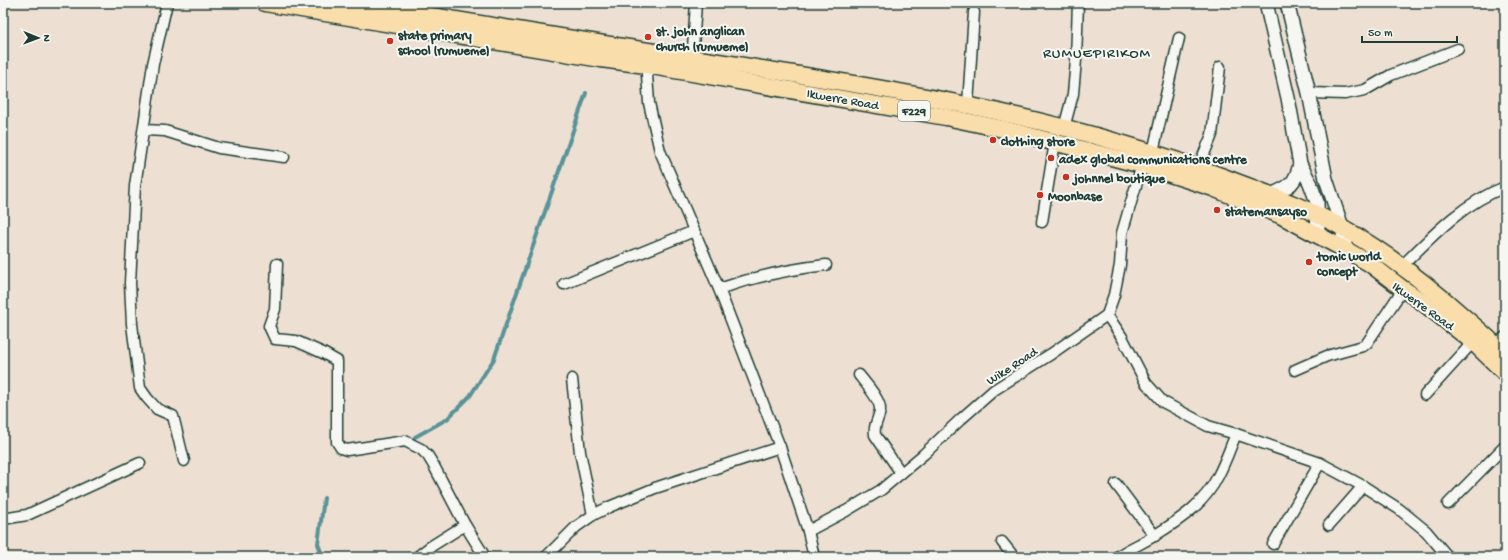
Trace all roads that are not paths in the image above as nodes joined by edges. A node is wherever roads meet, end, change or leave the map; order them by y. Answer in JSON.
{"nodes":[{"id":1,"x":167,"y":3,"type":"edge"},
{"id":2,"x":265,"y":3,"type":"edge"},
{"id":3,"x":352,"y":3,"type":"edge"},
{"id":4,"x":696,"y":3,"type":"edge"},
{"id":5,"x":1078,"y":3,"type":"edge"},
{"id":6,"x":1266,"y":3,"type":"edge"},
{"id":7,"x":1287,"y":3,"type":"edge"},
{"id":8,"x":974,"y":12,"type":"dead end"},
{"id":9,"x":1179,"y":38,"type":"dead end"},
{"id":10,"x":1458,"y":49,"type":"dead end"},
{"id":11,"x":646,"y":58,"type":"junction"},
{"id":12,"x":692,"y":65,"type":"junction"},
{"id":13,"x":1220,"y":67,"type":"dead end"},
{"id":14,"x":1309,"y":93,"type":"junction"},
{"id":15,"x":968,"y":105,"type":"junction"},
{"id":16,"x":1064,"y":128,"type":"junction"},
{"id":17,"x":144,"y":130,"type":"junction"},
{"id":18,"x":1055,"y":142,"type":"junction"},
{"id":19,"x":1153,"y":152,"type":"junction"},
{"id":20,"x":284,"y":157,"type":"dead end"},
{"id":21,"x":1300,"y":164,"type":"junction"},
{"id":22,"x":1142,"y":165,"type":"junction"},
{"id":23,"x":1198,"y":168,"type":"junction"},
{"id":24,"x":1326,"y":179,"type":"junction"},
{"id":25,"x":1505,"y":187,"type":"edge"},
{"id":26,"x":1271,"y":195,"type":"junction"},
{"id":27,"x":1314,"y":209,"type":"junction"},
{"id":28,"x":1280,"y":215,"type":"junction"},
{"id":29,"x":1042,"y":222,"type":"dead end"},
{"id":30,"x":1342,"y":227,"type":"junction"},
{"id":31,"x":694,"y":231,"type":"junction"},
{"id":32,"x":1318,"y":235,"type":"junction"},
{"id":33,"x":1346,"y":250,"type":"junction"},
{"id":34,"x":277,"y":264,"type":"dead end"},
{"id":35,"x":826,"y":265,"type":"dead end"},
{"id":36,"x":1402,"y":266,"type":"junction"},
{"id":37,"x":564,"y":284,"type":"dead end"},
{"id":38,"x":719,"y":289,"type":"junction"},
{"id":39,"x":1403,"y":289,"type":"junction"},
{"id":40,"x":1107,"y":315,"type":"junction"},
{"id":41,"x":1473,"y":342,"type":"junction"},
{"id":42,"x":1502,"y":345,"type":"edge"},
{"id":43,"x":1295,"y":370,"type":"dead end"},
{"id":44,"x":1505,"y":373,"type":"edge"},
{"id":45,"x":859,"y":375,"type":"dead end"},
{"id":46,"x":572,"y":379,"type":"dead end"},
{"id":47,"x":1425,"y":395,"type":"dead end"},
{"id":48,"x":1236,"y":434,"type":"junction"},
{"id":49,"x":1505,"y":446,"type":"edge"},
{"id":50,"x":780,"y":447,"type":"junction"},
{"id":51,"x":184,"y":461,"type":"dead end"},
{"id":52,"x":140,"y":463,"type":"dead end"},
{"id":53,"x":1320,"y":464,"type":"junction"},
{"id":54,"x":901,"y":473,"type":"junction"},
{"id":55,"x":1116,"y":484,"type":"dead end"},
{"id":56,"x":1363,"y":486,"type":"junction"},
{"id":57,"x":1448,"y":504,"type":"dead end"},
{"id":58,"x":593,"y":515,"type":"junction"},
{"id":59,"x":3,"y":519,"type":"edge"},
{"id":60,"x":465,"y":525,"type":"junction"},
{"id":61,"x":1330,"y":525,"type":"dead end"},
{"id":62,"x":808,"y":531,"type":"junction"},
{"id":63,"x":1155,"y":536,"type":"junction"},
{"id":64,"x":1002,"y":542,"type":"dead end"},
{"id":65,"x":1273,"y":544,"type":"dead end"},
{"id":66,"x":1130,"y":553,"type":"edge"},
{"id":67,"x":1447,"y":556,"type":"edge"},
{"id":68,"x":417,"y":557,"type":"edge"},
{"id":69,"x":485,"y":557,"type":"edge"},
{"id":70,"x":546,"y":557,"type":"edge"},
{"id":71,"x":814,"y":557,"type":"edge"},
{"id":72,"x":1014,"y":557,"type":"edge"},
{"id":73,"x":1117,"y":557,"type":"edge"}],
"edges":[{"from":1,"to":17,"type":"street"},
{"from":2,"to":11,"type":"main road","name":"Ikwerre Road","number":"F229"},
{"from":3,"to":11,"type":"main road","name":"Ikwerre Road","number":"F229"},
{"from":4,"to":12,"type":"street"},
{"from":5,"to":16,"type":"street"},
{"from":6,"to":21,"type":"street"},
{"from":7,"to":14,"type":"street"},
{"from":8,"to":15,"type":"street"},
{"from":9,"to":19,"type":"street"},
{"from":10,"to":14,"type":"street"},
{"from":11,"to":12,"type":"main road","name":"Ikwerre Road","number":"F229"},
{"from":11,"to":31,"type":"street"},
{"from":12,"to":15,"type":"main road","name":"Ikwerre Road","number":"F229"},
{"from":12,"to":18,"type":"main road","name":"Ikwerre Road","number":"F229"},
{"from":13,"to":23,"type":"street"},
{"from":14,"to":24,"type":"street"},
{"from":15,"to":16,"type":"main road","name":"Ikwerre Road","number":"F229"},
{"from":16,"to":19,"type":"main road","name":"Ikwerre Road","number":"F229"},
{"from":17,"to":20,"type":"street"},
{"from":17,"to":51,"type":"street"},
{"from":18,"to":22,"type":"main road","name":"Ikwerre Road","number":"F229"},
{"from":18,"to":29,"type":"street"},
{"from":19,"to":23,"type":"main road","name":"Ikwerre Road","number":"F229"},
{"from":21,"to":26,"type":"street"},
{"from":21,"to":27,"type":"street"},
{"from":22,"to":28,"type":"main road","name":"Ikwerre Road","number":"F229"},
{"from":22,"to":40,"type":"street"},
{"from":23,"to":26,"type":"main road","name":"Ikwerre Road","number":"F229"},
{"from":24,"to":27,"type":"street"},
{"from":24,"to":30,"type":"street"},
{"from":25,"to":36,"type":"street"},
{"from":26,"to":27,"type":"main road","name":"Ikwerre Road","number":"F229"},
{"from":27,"to":28,"type":"street"},
{"from":27,"to":30,"type":"main road","name":"Ikwerre Road","number":"F229"},
{"from":27,"to":32,"type":"street"},
{"from":28,"to":32,"type":"main road","name":"Ikwerre Road","number":"F229"},
{"from":30,"to":33,"type":"street"},
{"from":30,"to":36,"type":"main road","name":"Ikwerre Road","number":"F229"},
{"from":31,"to":37,"type":"street"},
{"from":31,"to":38,"type":"street"},
{"from":32,"to":33,"type":"main road","name":"Ikwerre Road","number":"F229"},
{"from":33,"to":39,"type":"main road","name":"Ikwerre Road","number":"F229"},
{"from":34,"to":60,"type":"street"},
{"from":35,"to":38,"type":"street"},
{"from":36,"to":42,"type":"main road","name":"Ikwerre Road","number":"F229"},
{"from":38,"to":50,"type":"street"},
{"from":39,"to":41,"type":"main road","name":"Ikwerre Road","number":"F229"},
{"from":39,"to":43,"type":"street"},
{"from":40,"to":48,"type":"street"},
{"from":40,"to":54,"type":"street","name":"Wike Road"},
{"from":41,"to":44,"type":"main road","name":"Ikwerre Road","number":"F229"},
{"from":41,"to":47,"type":"street"},
{"from":45,"to":54,"type":"street"},
{"from":46,"to":58,"type":"street"},
{"from":48,"to":53,"type":"street"},
{"from":48,"to":63,"type":"street"},
{"from":49,"to":57,"type":"street"},
{"from":50,"to":58,"type":"street"},
{"from":50,"to":62,"type":"street"},
{"from":52,"to":59,"type":"street"},
{"from":53,"to":56,"type":"street"},
{"from":53,"to":65,"type":"street"},
{"from":54,"to":62,"type":"street","name":"Wike Road"},
{"from":55,"to":63,"type":"street"},
{"from":56,"to":61,"type":"street"},
{"from":56,"to":67,"type":"street"},
{"from":58,"to":70,"type":"street"},
{"from":60,"to":68,"type":"street"},
{"from":60,"to":69,"type":"street"},
{"from":62,"to":71,"type":"street"},
{"from":63,"to":66,"type":"street"},
{"from":64,"to":72,"type":"street"},
{"from":66,"to":73,"type":"street"}]}
